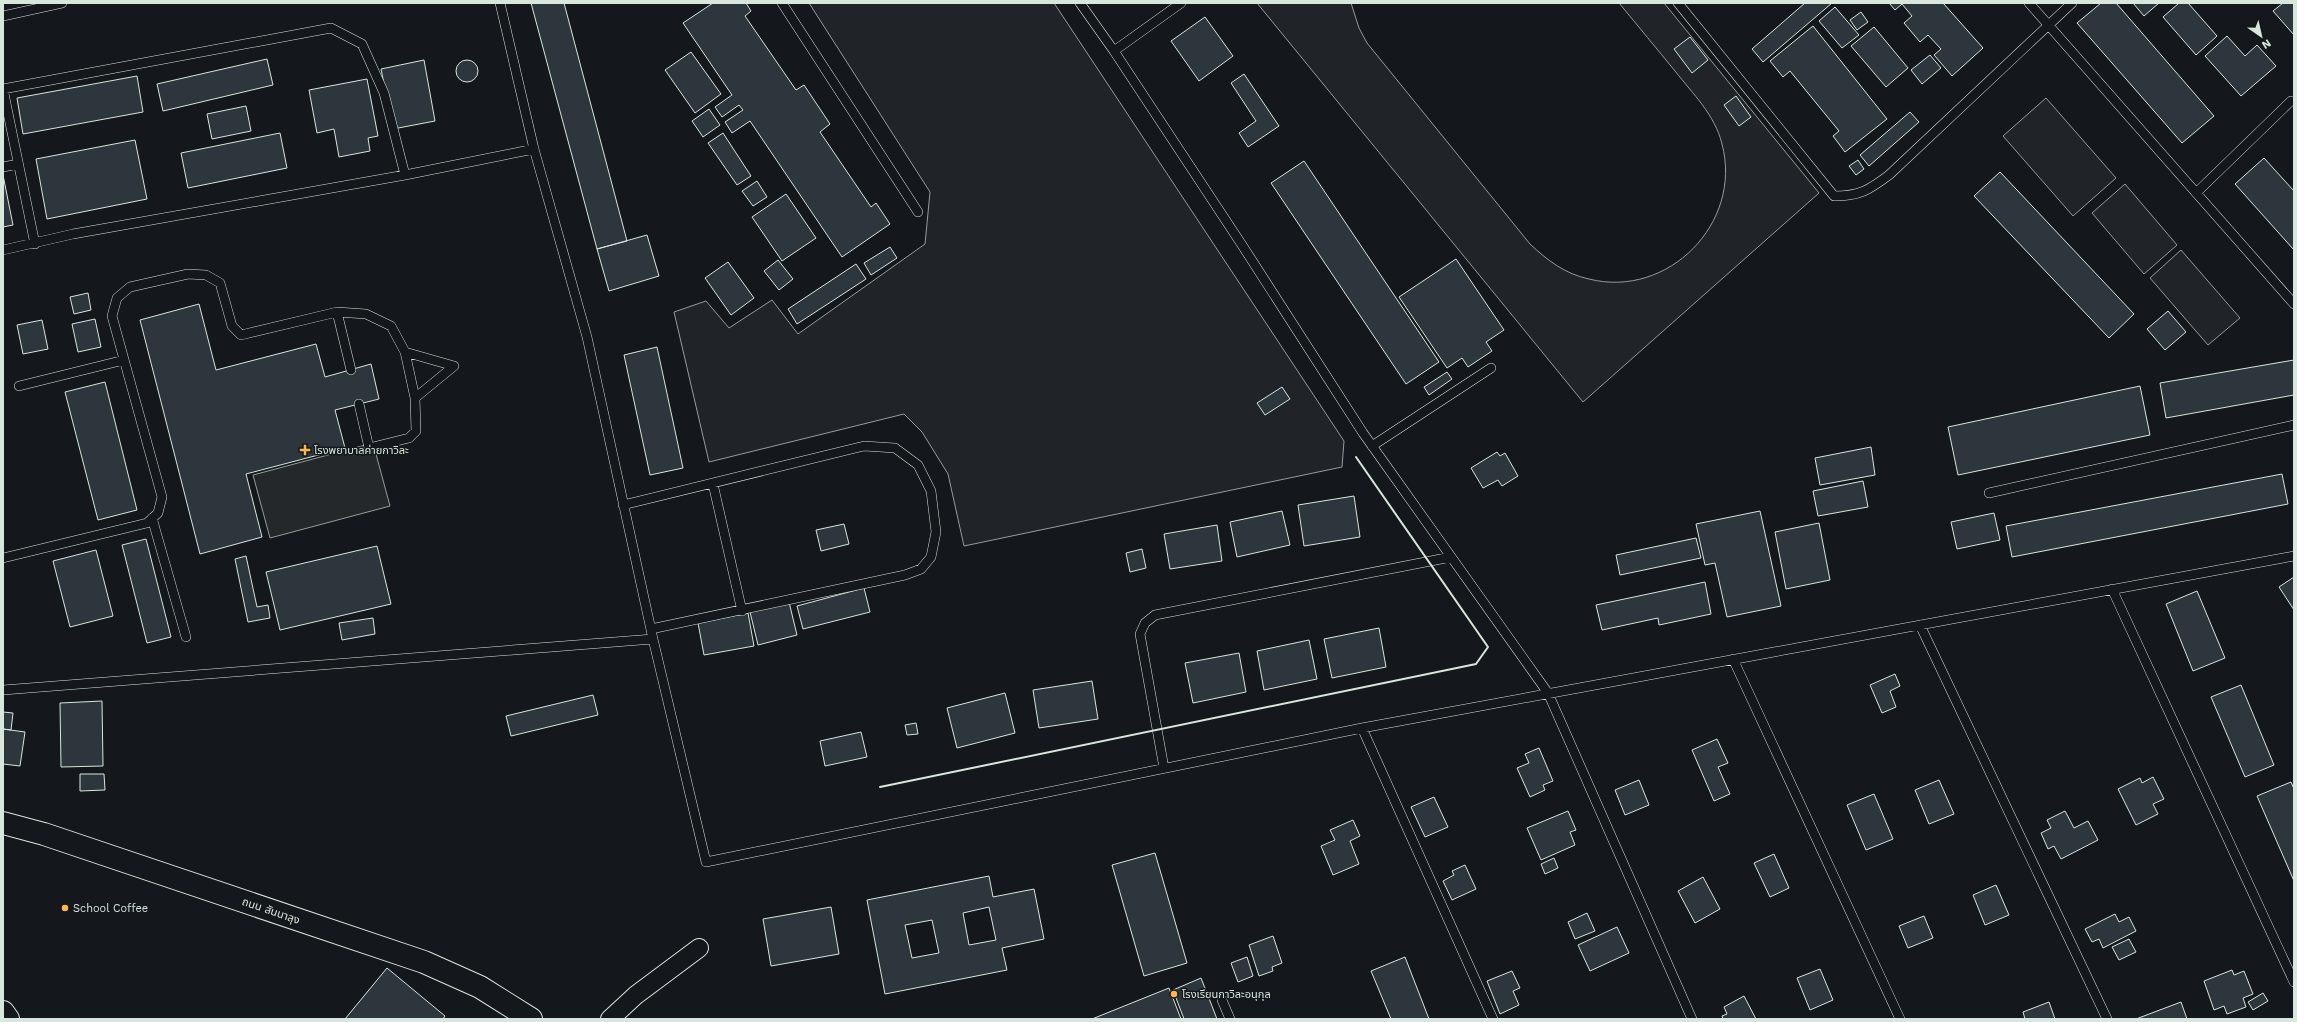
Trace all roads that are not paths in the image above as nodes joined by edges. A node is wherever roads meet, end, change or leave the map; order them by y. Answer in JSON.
{"nodes":[{"id":1,"x":62,"y":3,"type":"edge"},
{"id":2,"x":500,"y":3,"type":"edge"},
{"id":3,"x":782,"y":3,"type":"edge"},
{"id":4,"x":1080,"y":3,"type":"edge"},
{"id":5,"x":1181,"y":3,"type":"edge"},
{"id":6,"x":1678,"y":3,"type":"edge"},
{"id":7,"x":2029,"y":3,"type":"edge"},
{"id":8,"x":2072,"y":3,"type":"edge"},
{"id":9,"x":3,"y":16,"type":"edge"},
{"id":10,"x":2048,"y":25,"type":"junction"},
{"id":11,"x":1114,"y":51,"type":"junction"},
{"id":12,"x":2291,"y":101,"type":"dead end"},
{"id":13,"x":534,"y":149,"type":"junction"},
{"id":14,"x":18,"y":164,"type":"junction"},
{"id":15,"x":3,"y":167,"type":"edge"},
{"id":16,"x":405,"y":175,"type":"junction"},
{"id":17,"x":2196,"y":193,"type":"junction"},
{"id":18,"x":918,"y":212,"type":"dead end"},
{"id":19,"x":34,"y":244,"type":"junction"},
{"id":20,"x":3,"y":250,"type":"edge"},
{"id":21,"x":2294,"y":304,"type":"edge"},
{"id":22,"x":337,"y":312,"type":"junction"},
{"id":23,"x":405,"y":352,"type":"junction"},
{"id":24,"x":124,"y":360,"type":"junction"},
{"id":25,"x":1491,"y":368,"type":"dead end"},
{"id":26,"x":351,"y":370,"type":"dead end"},
{"id":27,"x":19,"y":386,"type":"dead end"},
{"id":28,"x":416,"y":398,"type":"junction"},
{"id":29,"x":359,"y":404,"type":"dead end"},
{"id":30,"x":2294,"y":425,"type":"edge"},
{"id":31,"x":1372,"y":446,"type":"junction"},
{"id":32,"x":713,"y":484,"type":"junction"},
{"id":33,"x":1989,"y":493,"type":"dead end"},
{"id":34,"x":623,"y":505,"type":"junction"},
{"id":35,"x":152,"y":518,"type":"junction"},
{"id":36,"x":2294,"y":556,"type":"edge"},
{"id":37,"x":1452,"y":557,"type":"junction"},
{"id":38,"x":3,"y":558,"type":"edge"},
{"id":39,"x":2112,"y":589,"type":"junction"},
{"id":40,"x":742,"y":611,"type":"junction"},
{"id":41,"x":1920,"y":625,"type":"junction"},
{"id":42,"x":652,"y":629,"type":"junction"},
{"id":43,"x":186,"y":636,"type":"dead end"},
{"id":44,"x":653,"y":639,"type":"junction"},
{"id":45,"x":1733,"y":659,"type":"junction"},
{"id":46,"x":3,"y":690,"type":"edge"},
{"id":47,"x":1548,"y":693,"type":"junction"},
{"id":48,"x":1362,"y":728,"type":"junction"},
{"id":49,"x":1164,"y":768,"type":"junction"},
{"id":50,"x":3,"y":823,"type":"edge"},
{"id":51,"x":699,"y":948,"type":"dead end"},
{"id":52,"x":2294,"y":982,"type":"edge"},
{"id":53,"x":1222,"y":1000,"type":"dead end"},
{"id":54,"x":3,"y":1012,"type":"edge"},
{"id":55,"x":8,"y":1019,"type":"edge"},
{"id":56,"x":530,"y":1019,"type":"edge"},
{"id":57,"x":610,"y":1019,"type":"edge"},
{"id":58,"x":1230,"y":1019,"type":"edge"},
{"id":59,"x":1493,"y":1019,"type":"edge"},
{"id":60,"x":1692,"y":1019,"type":"edge"},
{"id":61,"x":1900,"y":1019,"type":"edge"},
{"id":62,"x":2107,"y":1019,"type":"edge"}],
"edges":[{"from":1,"to":9,"type":"lane"},
{"from":2,"to":13,"type":"lane"},
{"from":3,"to":18,"type":"lane"},
{"from":4,"to":11,"type":"lane"},
{"from":5,"to":11,"type":"lane"},
{"from":6,"to":10,"type":"lane"},
{"from":7,"to":10,"type":"lane"},
{"from":8,"to":10,"type":"lane"},
{"from":10,"to":17,"type":"lane"},
{"from":11,"to":31,"type":"lane"},
{"from":12,"to":17,"type":"lane"},
{"from":13,"to":16,"type":"lane"},
{"from":13,"to":34,"type":"lane"},
{"from":14,"to":15,"type":"lane"},
{"from":14,"to":16,"type":"lane"},
{"from":14,"to":19,"type":"lane"},
{"from":16,"to":19,"type":"lane"},
{"from":17,"to":21,"type":"lane"},
{"from":19,"to":20,"type":"lane"},
{"from":22,"to":23,"type":"lane"},
{"from":22,"to":24,"type":"lane"},
{"from":22,"to":26,"type":"lane"},
{"from":23,"to":28,"type":"lane"},
{"from":23,"to":28,"type":"lane"},
{"from":24,"to":27,"type":"lane"},
{"from":24,"to":35,"type":"lane"},
{"from":25,"to":31,"type":"lane"},
{"from":28,"to":29,"type":"lane"},
{"from":30,"to":33,"type":"lane"},
{"from":31,"to":37,"type":"lane"},
{"from":32,"to":34,"type":"lane"},
{"from":32,"to":40,"type":"lane"},
{"from":32,"to":40,"type":"lane"},
{"from":34,"to":42,"type":"lane"},
{"from":35,"to":38,"type":"lane"},
{"from":35,"to":43,"type":"lane"},
{"from":36,"to":39,"type":"lane"},
{"from":37,"to":47,"type":"lane"},
{"from":37,"to":49,"type":"lane"},
{"from":39,"to":41,"type":"lane"},
{"from":39,"to":52,"type":"lane"},
{"from":40,"to":42,"type":"lane"},
{"from":41,"to":45,"type":"lane"},
{"from":41,"to":62,"type":"lane"},
{"from":42,"to":44,"type":"lane"},
{"from":44,"to":46,"type":"lane"},
{"from":44,"to":49,"type":"lane"},
{"from":45,"to":47,"type":"lane"},
{"from":45,"to":61,"type":"lane"},
{"from":47,"to":48,"type":"lane"},
{"from":47,"to":60,"type":"lane"},
{"from":48,"to":49,"type":"lane"},
{"from":48,"to":59,"type":"lane"},
{"from":50,"to":56,"type":"street","name":"ถนน สันนาลุง"},
{"from":51,"to":57,"type":"street"},
{"from":53,"to":58,"type":"lane"},
{"from":54,"to":55,"type":"street"}]}
